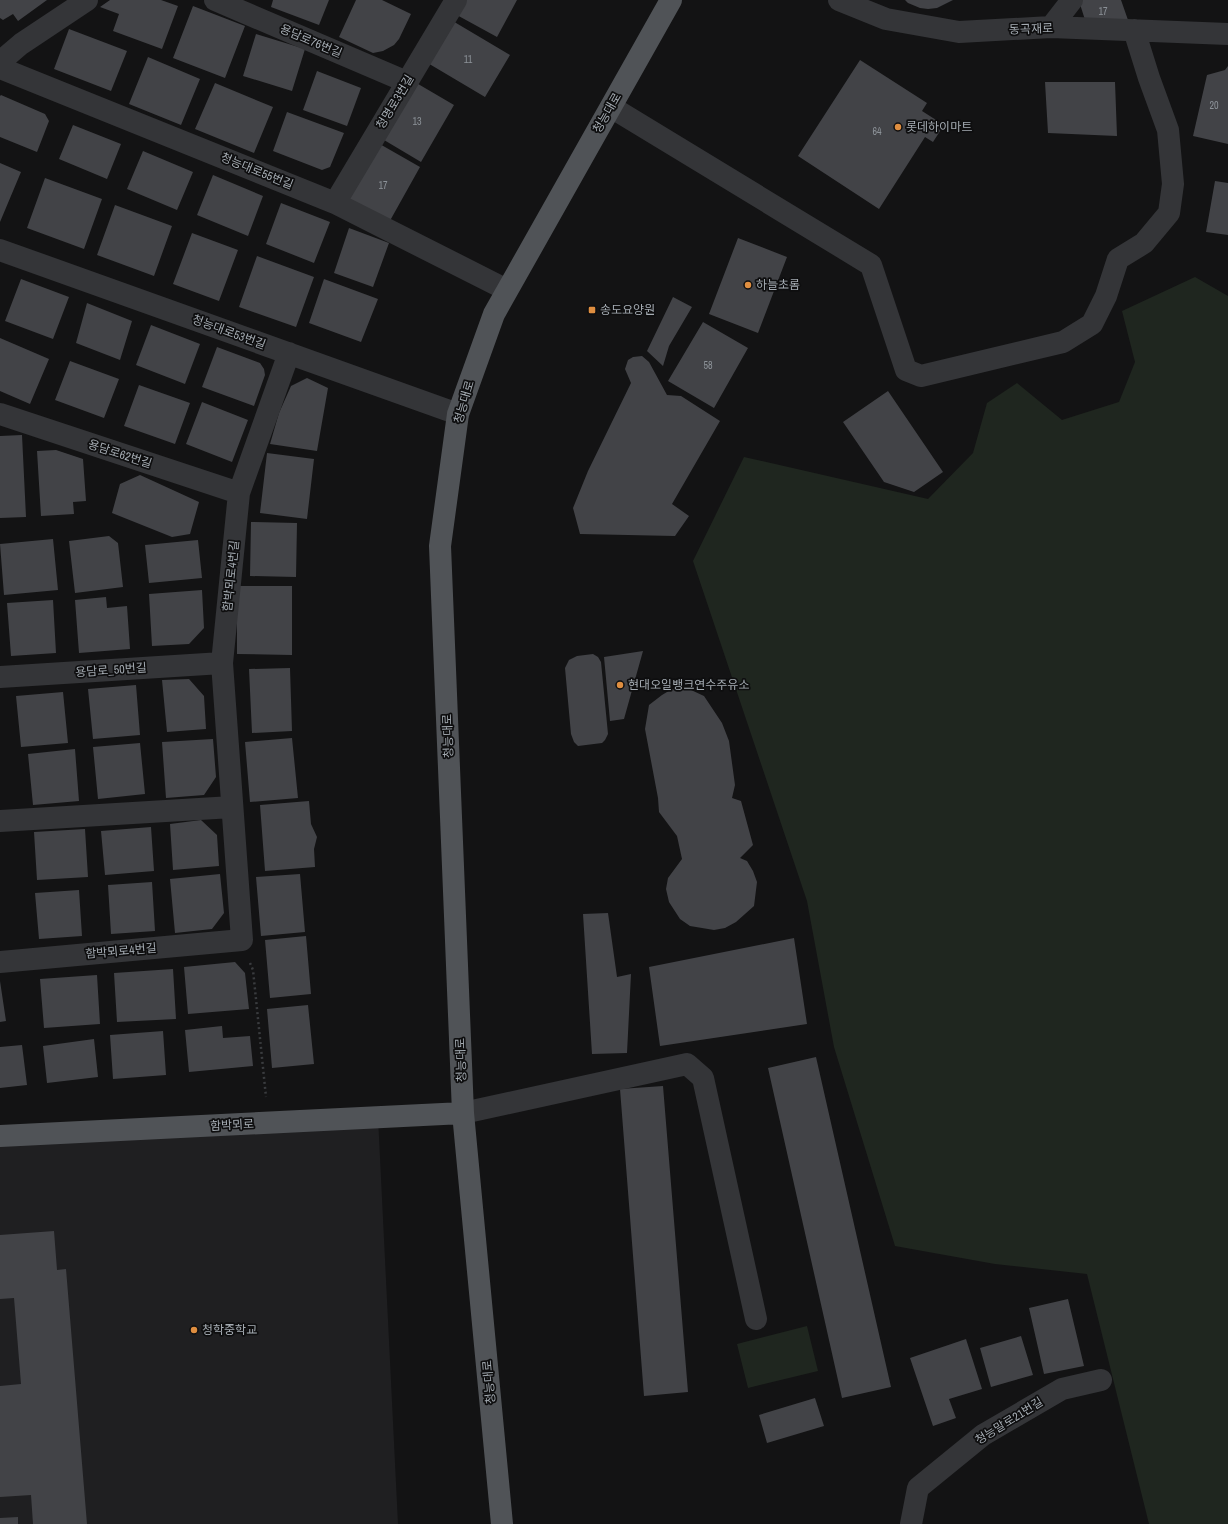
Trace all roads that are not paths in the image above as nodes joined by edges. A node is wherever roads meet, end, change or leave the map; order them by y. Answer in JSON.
{"nodes":[{"id":1,"x":88,"y":0,"type":"edge"},
{"id":2,"x":215,"y":0,"type":"edge"},
{"id":3,"x":456,"y":0,"type":"edge"},
{"id":4,"x":671,"y":0,"type":"edge"},
{"id":5,"x":839,"y":0,"type":"edge"},
{"id":6,"x":1072,"y":0,"type":"edge"},
{"id":7,"x":1051,"y":27,"type":"junction"},
{"id":8,"x":1134,"y":30,"type":"junction"},
{"id":9,"x":1228,"y":34,"type":"edge"},
{"id":10,"x":0,"y":62,"type":"edge"},
{"id":11,"x":0,"y":68,"type":"edge"},
{"id":12,"x":407,"y":82,"type":"junction"},
{"id":13,"x":611,"y":107,"type":"junction"},
{"id":14,"x":335,"y":203,"type":"junction"},
{"id":15,"x":0,"y":250,"type":"edge"},
{"id":16,"x":507,"y":290,"type":"junction"},
{"id":17,"x":289,"y":354,"type":"junction"},
{"id":18,"x":0,"y":414,"type":"edge"},
{"id":19,"x":458,"y":414,"type":"junction"},
{"id":20,"x":239,"y":493,"type":"junction"},
{"id":21,"x":222,"y":663,"type":"junction"},
{"id":22,"x":0,"y":677,"type":"edge"},
{"id":23,"x":232,"y":807,"type":"junction"},
{"id":24,"x":0,"y":821,"type":"edge"},
{"id":25,"x":0,"y":962,"type":"edge"},
{"id":26,"x":463,"y":1113,"type":"junction"},
{"id":27,"x":0,"y":1136,"type":"edge"},
{"id":28,"x":756,"y":1319,"type":"dead end"},
{"id":29,"x":1101,"y":1380,"type":"dead end"},
{"id":30,"x":502,"y":1524,"type":"edge"},
{"id":31,"x":911,"y":1524,"type":"edge"}],
"edges":[{"from":1,"to":10,"type":"street"},
{"from":2,"to":12,"type":"street","name":"용담로76번길"},
{"from":3,"to":12,"type":"street","name":"청명로3번길"},
{"from":4,"to":13,"type":"main road","name":"청능대로"},
{"from":5,"to":7,"type":"street","name":"동곡재로"},
{"from":6,"to":7,"type":"street"},
{"from":7,"to":8,"type":"street","name":"동곡재로"},
{"from":8,"to":9,"type":"street","name":"동곡재로"},
{"from":8,"to":13,"type":"street"},
{"from":11,"to":14,"type":"street","name":"청능대로55번길"},
{"from":12,"to":14,"type":"street","name":"청명로3번길"},
{"from":13,"to":16,"type":"main road","name":"청능대로"},
{"from":14,"to":16,"type":"street","name":"청능대로55번길"},
{"from":15,"to":17,"type":"street","name":"청능대로53번길"},
{"from":16,"to":19,"type":"main road","name":"청능대로"},
{"from":17,"to":19,"type":"street","name":"청능대로53번길"},
{"from":17,"to":20,"type":"street","name":"함박뫼로4번길"},
{"from":18,"to":20,"type":"street","name":"용담로62번길"},
{"from":19,"to":26,"type":"main road","name":"청능대로"},
{"from":20,"to":21,"type":"street","name":"함박뫼로4번길"},
{"from":21,"to":22,"type":"street","name":"용담로_50번길"},
{"from":21,"to":23,"type":"street","name":"함박뫼로4번길"},
{"from":23,"to":24,"type":"street"},
{"from":23,"to":25,"type":"street","name":"함박뫼로4번길"},
{"from":26,"to":27,"type":"main road","name":"함박뫼로"},
{"from":26,"to":28,"type":"street"},
{"from":26,"to":30,"type":"main road","name":"청능대로"},
{"from":29,"to":31,"type":"street","name":"청능말로21번길"}]}
